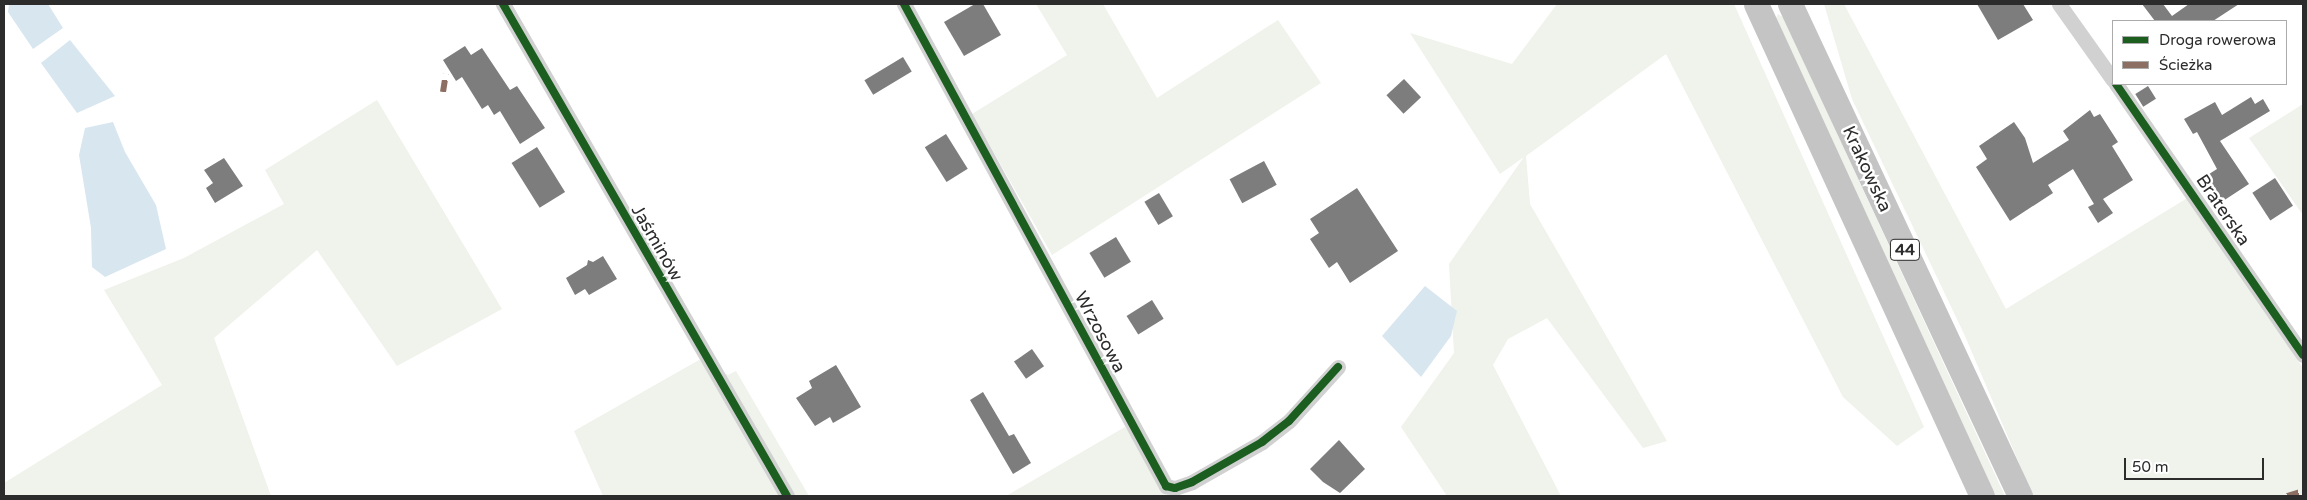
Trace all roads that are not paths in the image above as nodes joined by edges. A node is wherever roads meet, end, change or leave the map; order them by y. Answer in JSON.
{"nodes":[{"id":1,"x":503,"y":4,"type":"edge"},
{"id":2,"x":904,"y":4,"type":"edge"},
{"id":3,"x":1756,"y":4,"type":"edge"},
{"id":4,"x":1790,"y":4,"type":"edge"},
{"id":5,"x":2059,"y":4,"type":"edge"},
{"id":6,"x":2112,"y":79,"type":"edge"},
{"id":7,"x":2117,"y":85,"type":"edge"},
{"id":8,"x":2303,"y":354,"type":"edge"},
{"id":9,"x":1338,"y":367,"type":"dead end"},
{"id":10,"x":787,"y":496,"type":"edge"},
{"id":11,"x":1982,"y":496,"type":"edge"},
{"id":12,"x":2020,"y":496,"type":"edge"}],
"edges":[{"from":1,"to":10,"type":"street","name":"Jaśminów"},
{"from":2,"to":9,"type":"street","name":"Wrzosowa"},
{"from":3,"to":11,"type":"main road","name":"Krakowska","number":"44"},
{"from":4,"to":12,"type":"main road","name":"Krakowska","number":"44"},
{"from":5,"to":6,"type":"street"},
{"from":7,"to":8,"type":"street","name":"Braterska"}]}
